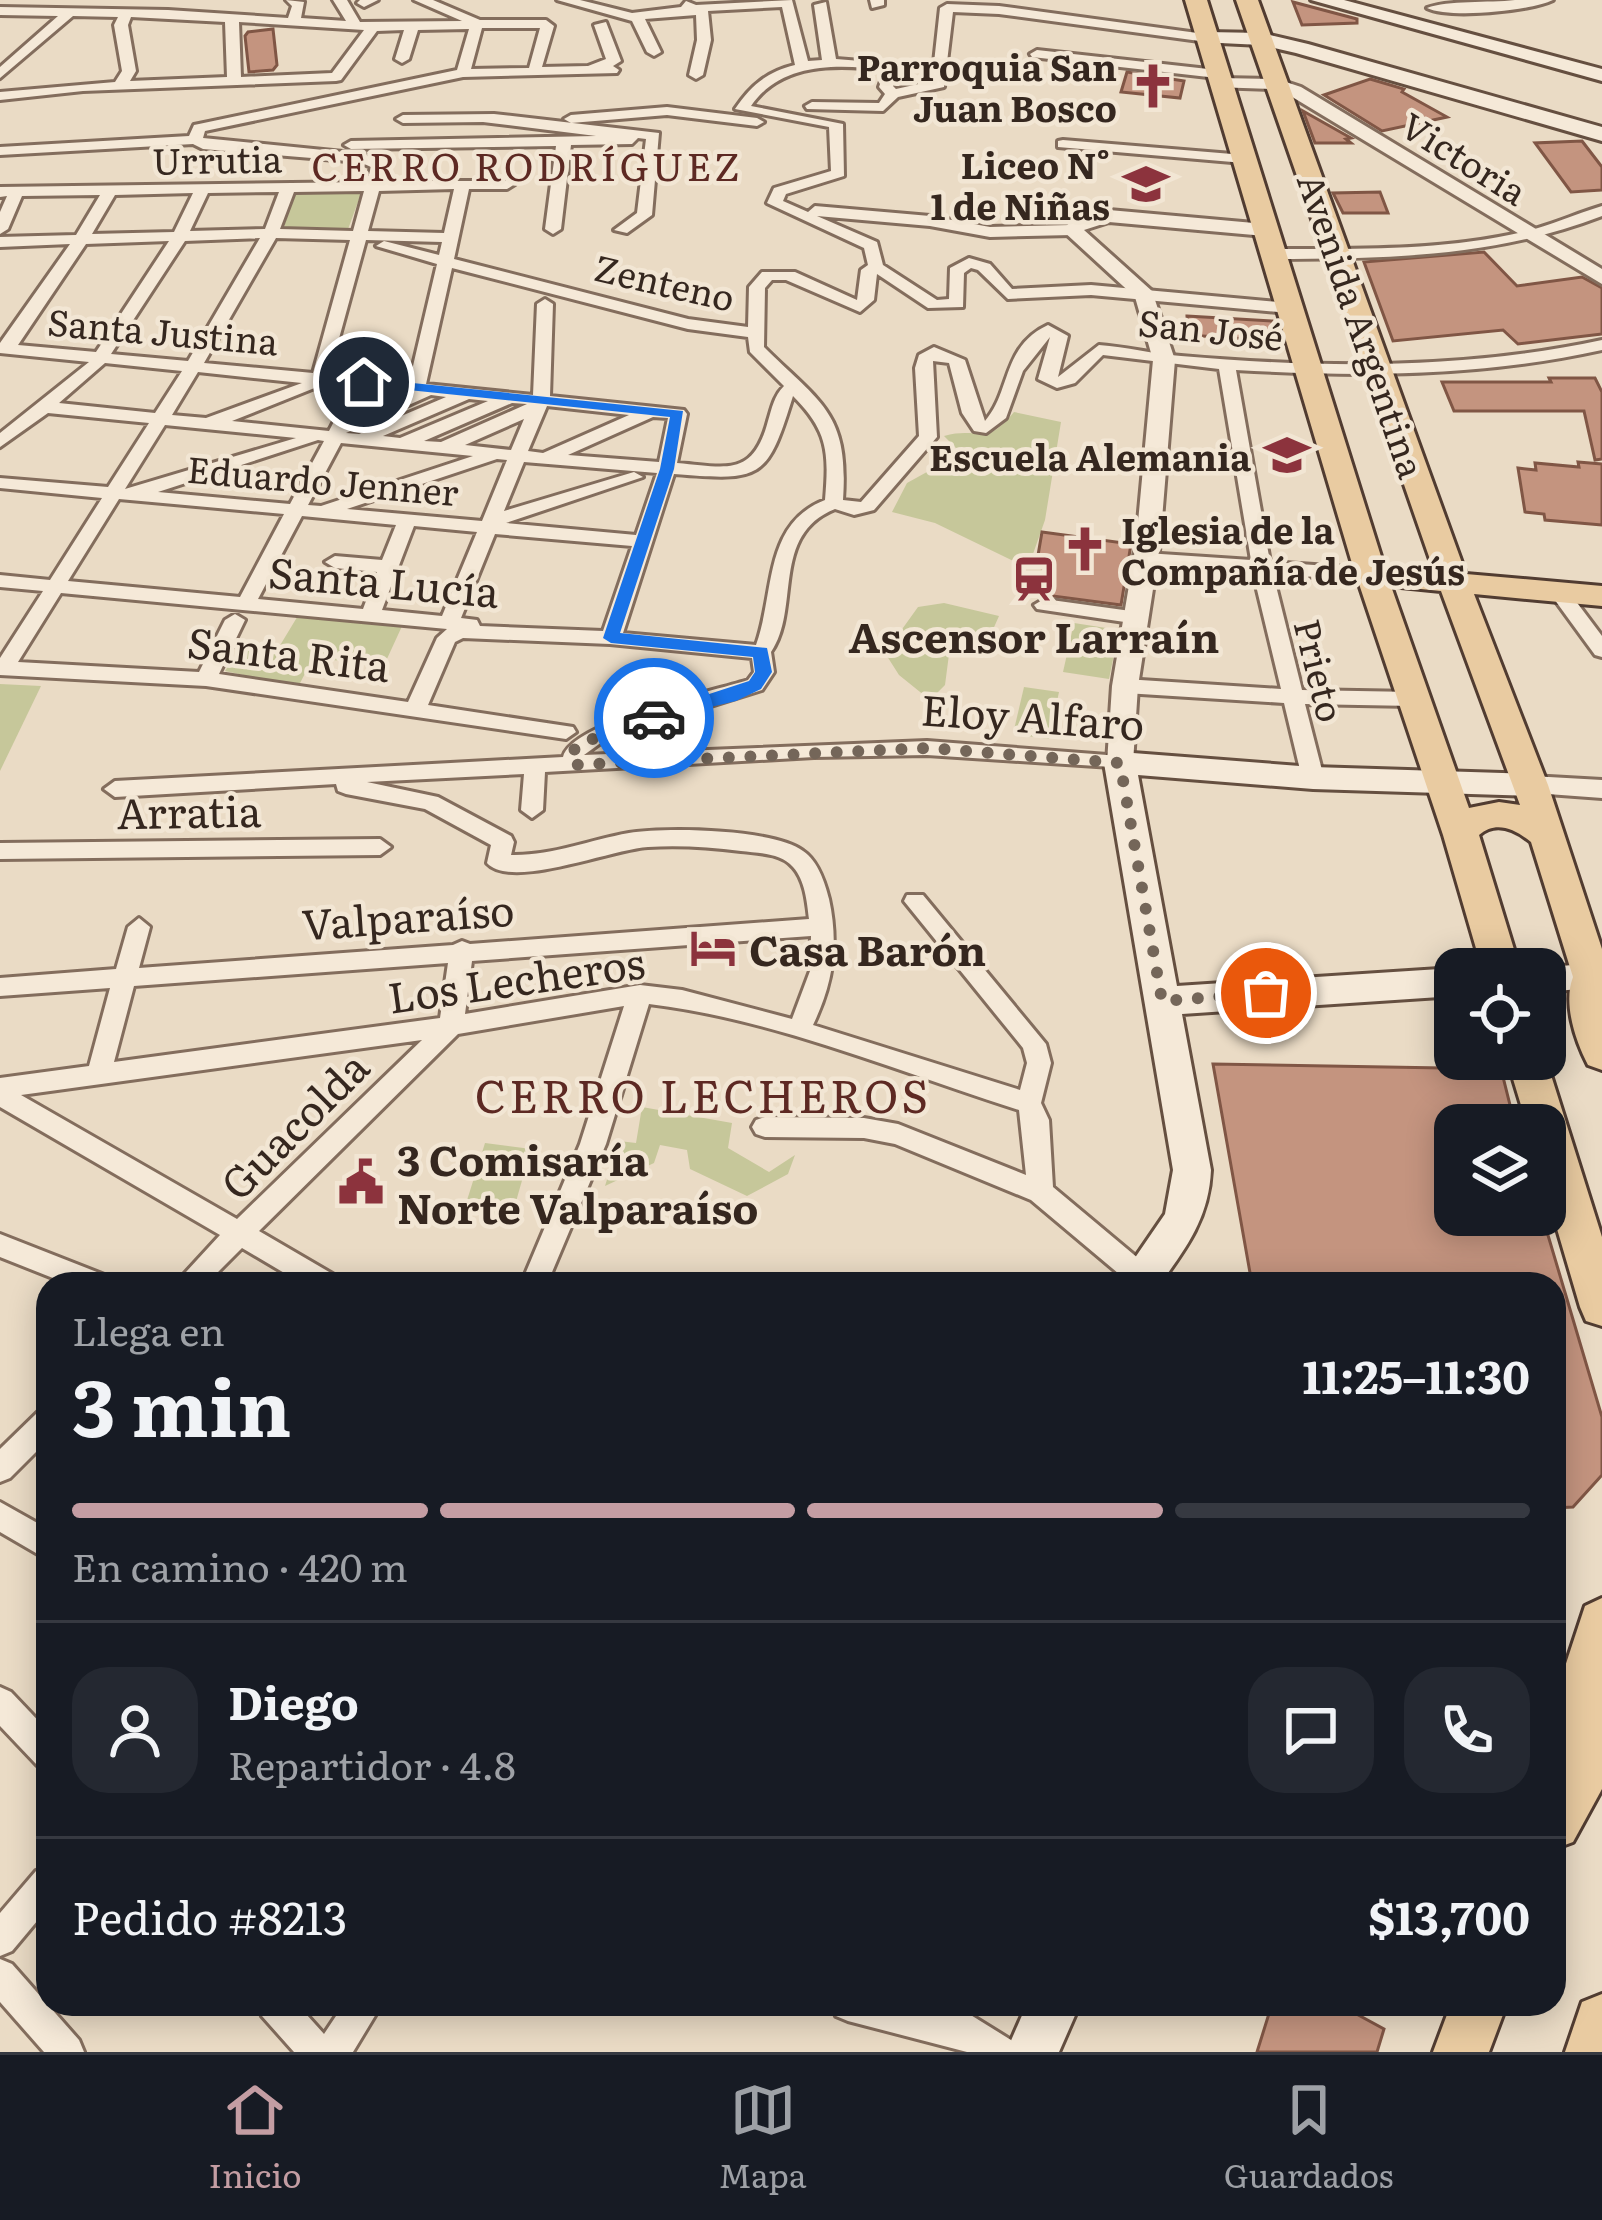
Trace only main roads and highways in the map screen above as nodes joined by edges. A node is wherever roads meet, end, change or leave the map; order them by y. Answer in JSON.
{"nodes":[{"id":1,"x":1196,"y":0,"type":"edge"},
{"id":2,"x":1247,"y":0,"type":"edge"},
{"id":3,"x":1321,"y":0,"type":"edge"},
{"id":4,"x":1446,"y":33,"type":"junction"},
{"id":5,"x":1208,"y":38,"type":"junction"},
{"id":6,"x":1261,"y":39,"type":"junction"},
{"id":7,"x":1602,"y":75,"type":"edge"},
{"id":8,"x":1468,"y":80,"type":"junction"},
{"id":9,"x":1602,"y":134,"type":"edge"},
{"id":10,"x":1373,"y":575,"type":"junction"},
{"id":11,"x":1454,"y":583,"type":"junction"},
{"id":12,"x":1602,"y":596,"type":"edge"},
{"id":13,"x":1443,"y":782,"type":"junction"},
{"id":14,"x":1531,"y":785,"type":"junction"},
{"id":15,"x":1546,"y":835,"type":"junction"},
{"id":16,"x":1461,"y":836,"type":"junction"},
{"id":17,"x":1495,"y":948,"type":"edge"},
{"id":18,"x":1566,"y":982,"type":"edge"},
{"id":19,"x":1434,"y":983,"type":"edge"},
{"id":20,"x":1596,"y":988,"type":"edge"},
{"id":21,"x":1162,"y":1001,"type":"junction"},
{"id":22,"x":1602,"y":1054,"type":"edge"},
{"id":23,"x":1533,"y":1080,"type":"edge"},
{"id":24,"x":1145,"y":1272,"type":"edge"},
{"id":25,"x":1602,"y":1307,"type":"edge"},
{"id":26,"x":1602,"y":1620,"type":"edge"},
{"id":27,"x":1566,"y":1664,"type":"edge"},
{"id":28,"x":1602,"y":1739,"type":"edge"},
{"id":29,"x":1566,"y":1744,"type":"edge"},
{"id":30,"x":1566,"y":1802,"type":"edge"},
{"id":31,"x":1048,"y":2016,"type":"edge"},
{"id":32,"x":1448,"y":2016,"type":"edge"},
{"id":33,"x":1474,"y":2016,"type":"edge"},
{"id":34,"x":1602,"y":2022,"type":"edge"},
{"id":35,"x":1598,"y":2050,"type":"edge"},
{"id":36,"x":1032,"y":2052,"type":"edge"},
{"id":37,"x":1444,"y":2052,"type":"edge"},
{"id":38,"x":1461,"y":2052,"type":"edge"}],
"edges":[{"from":1,"to":5,"type":"main road","name":"Avenida Argentina"},
{"from":2,"to":6,"type":"main road","name":"Avenida Argentina"},
{"from":3,"to":4,"type":"main road"},
{"from":4,"to":7,"type":"main road"},
{"from":4,"to":8,"type":"main road"},
{"from":5,"to":6,"type":"main road"},
{"from":5,"to":10,"type":"main road","name":"Avenida Argentina"},
{"from":6,"to":8,"type":"main road"},
{"from":6,"to":11,"type":"main road","name":"Avenida Argentina"},
{"from":8,"to":9,"type":"main road"},
{"from":10,"to":11,"type":"main road"},
{"from":10,"to":13,"type":"main road","name":"Avenida Argentina"},
{"from":11,"to":12,"type":"main road"},
{"from":11,"to":14,"type":"main road","name":"Avenida Argentina"},
{"from":13,"to":14,"type":"main road","name":"Eloy Alfaro"},
{"from":13,"to":16,"type":"main road","name":"Avenida Argentina"},
{"from":13,"to":21,"type":"main road","name":"Eloy Alfaro"},
{"from":14,"to":15,"type":"main road","name":"Avenida Argentina"},
{"from":15,"to":16,"type":"main road"},
{"from":15,"to":20,"type":"main road","name":"Avenida Argentina"},
{"from":16,"to":17,"type":"main road","name":"Avenida Argentina"},
{"from":18,"to":20,"type":"main road"},
{"from":19,"to":21,"type":"main road"},
{"from":20,"to":22,"type":"main road","name":"Avenida Argentina"},
{"from":21,"to":24,"type":"main road"},
{"from":23,"to":25,"type":"main road"},
{"from":26,"to":27,"type":"main road"},
{"from":26,"to":29,"type":"main road"},
{"from":28,"to":30,"type":"main road"},
{"from":31,"to":36,"type":"main road"},
{"from":32,"to":37,"type":"main road"},
{"from":33,"to":38,"type":"main road"},
{"from":34,"to":35,"type":"main road"}]}
